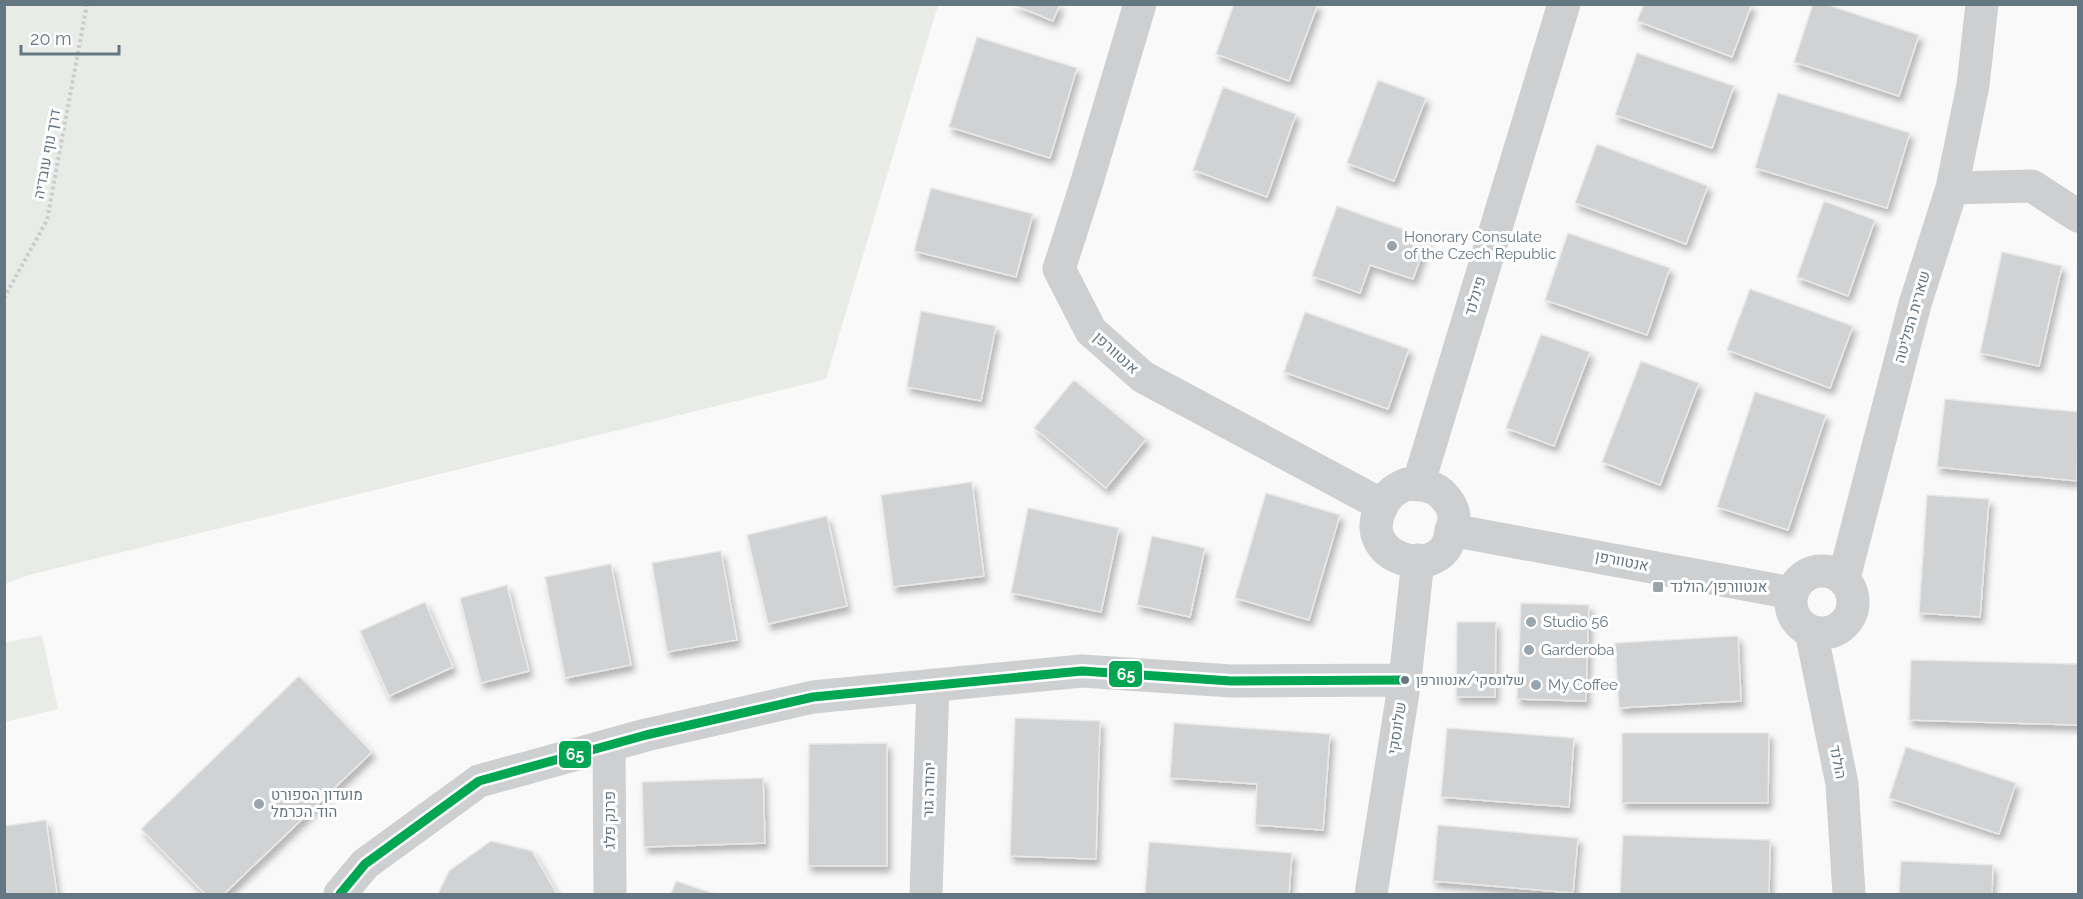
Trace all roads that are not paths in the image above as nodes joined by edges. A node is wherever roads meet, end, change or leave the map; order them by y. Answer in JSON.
{"nodes":[{"id":1,"x":1140,"y":4,"type":"edge"},
{"id":2,"x":1564,"y":4,"type":"edge"},
{"id":3,"x":1982,"y":4,"type":"edge"},
{"id":4,"x":1952,"y":188,"type":"junction"},
{"id":5,"x":2079,"y":216,"type":"edge"},
{"id":6,"x":1418,"y":485,"type":"junction"},
{"id":7,"x":1382,"y":505,"type":"junction"},
{"id":8,"x":1451,"y":530,"type":"junction"},
{"id":9,"x":1418,"y":560,"type":"junction"},
{"id":10,"x":1844,"y":578,"type":"junction"},
{"id":11,"x":1792,"y":593,"type":"junction"},
{"id":12,"x":1811,"y":631,"type":"junction"},
{"id":13,"x":1405,"y":680,"type":"junction"},
{"id":14,"x":933,"y":685,"type":"junction"},
{"id":15,"x":609,"y":745,"type":"junction"},
{"id":16,"x":340,"y":894,"type":"edge"},
{"id":17,"x":610,"y":894,"type":"edge"},
{"id":18,"x":926,"y":894,"type":"edge"},
{"id":19,"x":1371,"y":894,"type":"edge"},
{"id":20,"x":1849,"y":894,"type":"edge"}],
"edges":[{"from":1,"to":7,"type":"street","name":"אנטוורפן"},
{"from":2,"to":6,"type":"street","name":"פינלנד"},
{"from":3,"to":4,"type":"street","name":"שארית הפליטה"},
{"from":4,"to":5,"type":"street"},
{"from":4,"to":10,"type":"street","name":"שארית הפליטה"},
{"from":6,"to":7,"type":"street"},
{"from":6,"to":8,"type":"street"},
{"from":7,"to":9,"type":"street"},
{"from":8,"to":9,"type":"street"},
{"from":8,"to":11,"type":"street","name":"אנטוורפן"},
{"from":9,"to":13,"type":"street","name":"שלונסקי"},
{"from":10,"to":11,"type":"street"},
{"from":10,"to":12,"type":"street"},
{"from":11,"to":12,"type":"street"},
{"from":12,"to":20,"type":"street","name":"הולנד"},
{"from":13,"to":14,"type":"street"},
{"from":13,"to":19,"type":"street","name":"שלונסקי"},
{"from":14,"to":15,"type":"street"},
{"from":14,"to":18,"type":"street","name":"יהודה גור"},
{"from":15,"to":16,"type":"street"},
{"from":15,"to":17,"type":"street","name":"פרנק פלג"}]}
